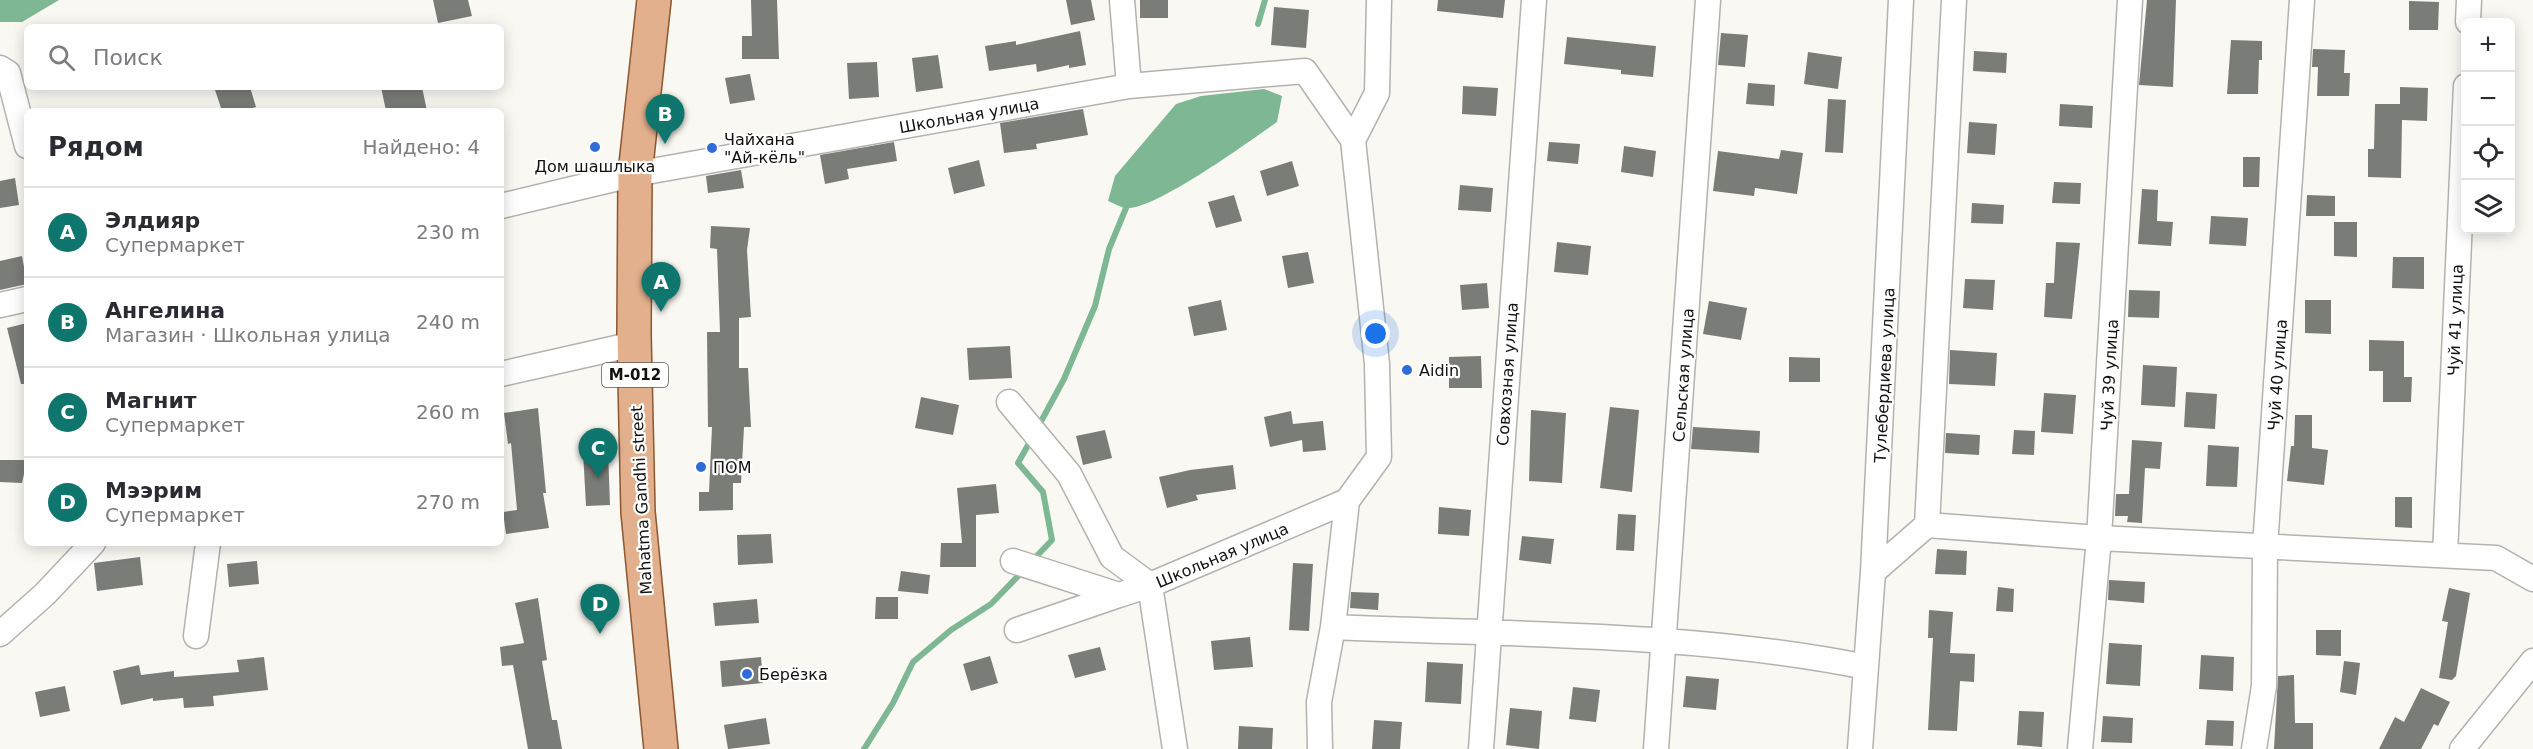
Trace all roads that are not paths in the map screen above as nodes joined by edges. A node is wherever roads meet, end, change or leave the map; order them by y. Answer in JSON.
{"nodes":[{"id":1,"x":654,"y":0,"type":"edge"},
{"id":2,"x":1122,"y":0,"type":"edge"},
{"id":3,"x":1379,"y":0,"type":"edge"},
{"id":4,"x":1534,"y":0,"type":"edge"},
{"id":5,"x":1708,"y":0,"type":"edge"},
{"id":6,"x":1901,"y":0,"type":"edge"},
{"id":7,"x":1954,"y":0,"type":"edge"},
{"id":8,"x":2130,"y":0,"type":"edge"},
{"id":9,"x":2302,"y":0,"type":"edge"},
{"id":10,"x":2469,"y":0,"type":"edge"},
{"id":11,"x":2468,"y":18,"type":"edge"},
{"id":12,"x":0,"y":68,"type":"edge"},
{"id":13,"x":1129,"y":86,"type":"junction"},
{"id":14,"x":2464,"y":126,"type":"edge"},
{"id":15,"x":24,"y":134,"type":"edge"},
{"id":16,"x":1353,"y":140,"type":"junction"},
{"id":17,"x":635,"y":174,"type":"junction"},
{"id":18,"x":504,"y":205,"type":"edge"},
{"id":19,"x":24,"y":300,"type":"edge"},
{"id":20,"x":0,"y":305,"type":"edge"},
{"id":21,"x":634,"y":344,"type":"junction"},
{"id":22,"x":504,"y":373,"type":"edge"},
{"id":23,"x":1009,"y":402,"type":"dead end"},
{"id":24,"x":1347,"y":501,"type":"junction"},
{"id":25,"x":1927,"y":525,"type":"junction"},
{"id":26,"x":2099,"y":538,"type":"junction"},
{"id":27,"x":90,"y":546,"type":"edge"},
{"id":28,"x":208,"y":546,"type":"edge"},
{"id":29,"x":2265,"y":547,"type":"junction"},
{"id":30,"x":2445,"y":555,"type":"junction"},
{"id":31,"x":1013,"y":561,"type":"dead end"},
{"id":32,"x":1873,"y":572,"type":"junction"},
{"id":33,"x":2532,"y":575,"type":"edge"},
{"id":34,"x":1150,"y":585,"type":"junction"},
{"id":35,"x":1119,"y":595,"type":"junction"},
{"id":36,"x":1333,"y":627,"type":"junction"},
{"id":37,"x":1017,"y":630,"type":"dead end"},
{"id":38,"x":0,"y":634,"type":"edge"},
{"id":39,"x":1488,"y":634,"type":"junction"},
{"id":40,"x":196,"y":636,"type":"dead end"},
{"id":41,"x":1664,"y":641,"type":"junction"},
{"id":42,"x":2533,"y":661,"type":"edge"},
{"id":43,"x":1866,"y":667,"type":"junction"},
{"id":44,"x":660,"y":749,"type":"edge"},
{"id":45,"x":1175,"y":749,"type":"edge"},
{"id":46,"x":1320,"y":749,"type":"edge"},
{"id":47,"x":1480,"y":749,"type":"edge"},
{"id":48,"x":1656,"y":749,"type":"edge"},
{"id":49,"x":1860,"y":749,"type":"edge"},
{"id":50,"x":2080,"y":749,"type":"edge"},
{"id":51,"x":2254,"y":749,"type":"edge"},
{"id":52,"x":2462,"y":749,"type":"edge"}],
"edges":[{"from":1,"to":17,"type":"main road","name":"Mahatma Gandhi street","number":"М-012"},
{"from":2,"to":13,"type":"street"},
{"from":3,"to":16,"type":"street"},
{"from":4,"to":39,"type":"street","name":"Совхозная улица"},
{"from":5,"to":41,"type":"street","name":"Сельская улица"},
{"from":6,"to":32,"type":"street","name":"Тулебердиева улица"},
{"from":7,"to":25,"type":"street"},
{"from":8,"to":26,"type":"street","name":"Чуй 39 улица"},
{"from":9,"to":29,"type":"street","name":"Чуй 40 улица"},
{"from":10,"to":11,"type":"street"},
{"from":12,"to":15,"type":"street"},
{"from":13,"to":16,"type":"street","name":"Школьная улица"},
{"from":13,"to":17,"type":"street","name":"Школьная улица"},
{"from":14,"to":30,"type":"street","name":"Чуй 41 улица"},
{"from":16,"to":24,"type":"street"},
{"from":17,"to":18,"type":"street","name":"Школьная улица"},
{"from":17,"to":21,"type":"main road","name":"Mahatma Gandhi street","number":"М-012"},
{"from":19,"to":20,"type":"street"},
{"from":21,"to":22,"type":"street"},
{"from":21,"to":44,"type":"main road","name":"Mahatma Gandhi street","number":"М-012"},
{"from":23,"to":34,"type":"street"},
{"from":24,"to":34,"type":"street","name":"Школьная улица"},
{"from":24,"to":36,"type":"street"},
{"from":25,"to":26,"type":"street"},
{"from":25,"to":32,"type":"street"},
{"from":26,"to":29,"type":"street"},
{"from":26,"to":50,"type":"street","name":"Чуй 39 улица"},
{"from":27,"to":38,"type":"street"},
{"from":28,"to":40,"type":"street"},
{"from":29,"to":30,"type":"street"},
{"from":29,"to":51,"type":"street","name":"Чуй 40 улица"},
{"from":30,"to":33,"type":"street"},
{"from":31,"to":35,"type":"street"},
{"from":32,"to":43,"type":"street","name":"Тулебердиева улица"},
{"from":34,"to":35,"type":"street"},
{"from":34,"to":45,"type":"street","name":"Школьная улица"},
{"from":35,"to":37,"type":"street"},
{"from":36,"to":39,"type":"street"},
{"from":36,"to":46,"type":"street"},
{"from":39,"to":41,"type":"street"},
{"from":39,"to":47,"type":"street","name":"Совхозная улица"},
{"from":41,"to":43,"type":"street"},
{"from":41,"to":48,"type":"street","name":"Сельская улица"},
{"from":42,"to":52,"type":"street"},
{"from":43,"to":49,"type":"street","name":"Тулебердиева улица"}]}
